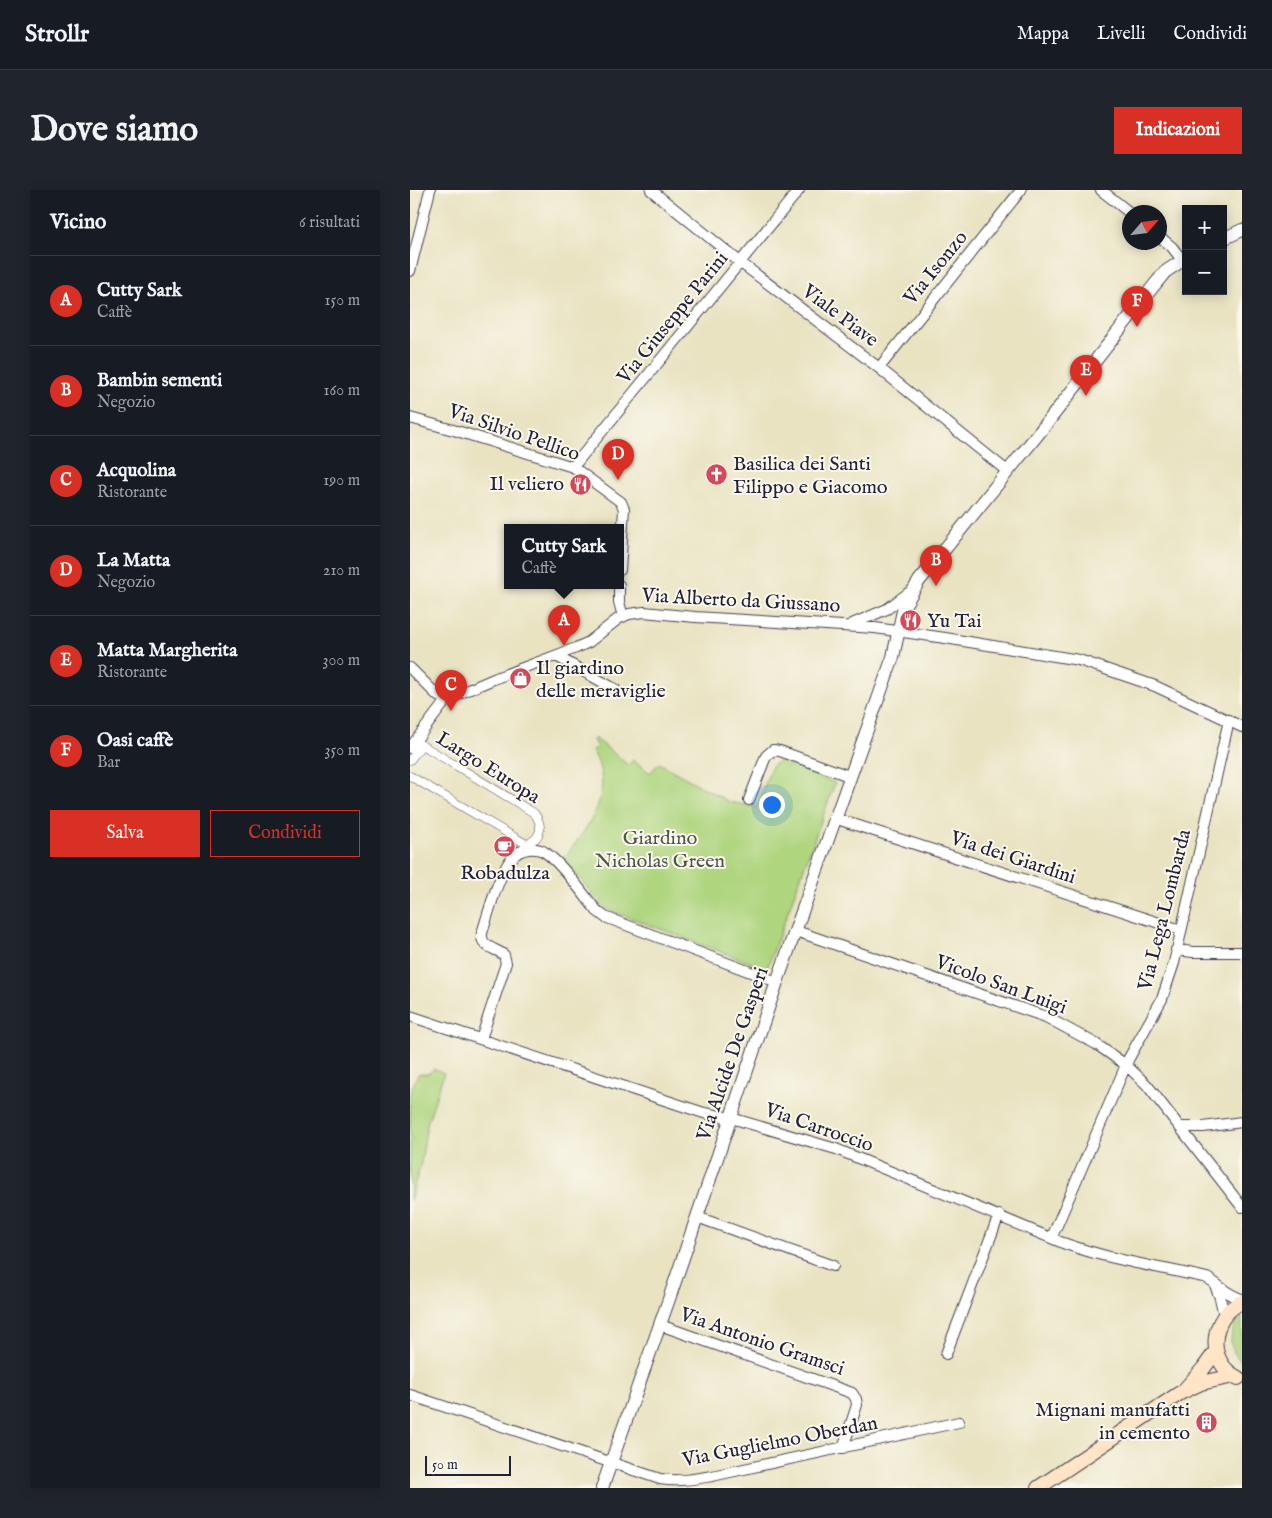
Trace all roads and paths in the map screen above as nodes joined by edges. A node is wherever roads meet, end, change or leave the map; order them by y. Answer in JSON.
{"nodes":[{"id":1,"x":430,"y":190,"type":"edge"},
{"id":2,"x":651,"y":190,"type":"edge"},
{"id":3,"x":799,"y":190,"type":"edge"},
{"id":4,"x":1021,"y":190,"type":"edge"},
{"id":5,"x":1100,"y":190,"type":"edge"},
{"id":6,"x":1122,"y":207,"type":"edge"},
{"id":7,"x":1242,"y":230,"type":"edge"},
{"id":8,"x":1227,"y":237,"type":"edge"},
{"id":9,"x":1167,"y":244,"type":"edge"},
{"id":10,"x":1182,"y":257,"type":"edge"},
{"id":11,"x":1182,"y":260,"type":"edge"},
{"id":12,"x":741,"y":263,"type":"junction"},
{"id":13,"x":410,"y":271,"type":"edge"},
{"id":14,"x":879,"y":368,"type":"junction"},
{"id":15,"x":410,"y":418,"type":"edge"},
{"id":16,"x":573,"y":467,"type":"junction"},
{"id":17,"x":1007,"y":472,"type":"junction"},
{"id":18,"x":623,"y":524,"type":"edge"},
{"id":19,"x":619,"y":589,"type":"edge"},
{"id":20,"x":914,"y":589,"type":"junction"},
{"id":21,"x":623,"y":616,"type":"junction"},
{"id":22,"x":849,"y":626,"type":"junction"},
{"id":23,"x":897,"y":632,"type":"junction"},
{"id":24,"x":556,"y":656,"type":"junction"},
{"id":25,"x":410,"y":668,"type":"edge"},
{"id":26,"x":615,"y":689,"type":"dead end"},
{"id":27,"x":447,"y":699,"type":"junction"},
{"id":28,"x":1229,"y":720,"type":"junction"},
{"id":29,"x":1242,"y":727,"type":"edge"},
{"id":30,"x":410,"y":748,"type":"edge"},
{"id":31,"x":410,"y":760,"type":"edge"},
{"id":32,"x":410,"y":776,"type":"edge"},
{"id":33,"x":849,"y":776,"type":"junction"},
{"id":34,"x":749,"y":800,"type":"dead end"},
{"id":35,"x":834,"y":818,"type":"junction"},
{"id":36,"x":1181,"y":930,"type":"junction"},
{"id":37,"x":796,"y":931,"type":"junction"},
{"id":38,"x":1176,"y":950,"type":"junction"},
{"id":39,"x":1242,"y":952,"type":"edge"},
{"id":40,"x":777,"y":982,"type":"junction"},
{"id":41,"x":410,"y":1016,"type":"edge"},
{"id":42,"x":481,"y":1039,"type":"junction"},
{"id":43,"x":1126,"y":1065,"type":"junction"},
{"id":44,"x":731,"y":1118,"type":"junction"},
{"id":45,"x":1242,"y":1122,"type":"edge"},
{"id":46,"x":1181,"y":1127,"type":"junction"},
{"id":47,"x":1242,"y":1207,"type":"edge"},
{"id":48,"x":998,"y":1215,"type":"junction"},
{"id":49,"x":697,"y":1217,"type":"junction"},
{"id":50,"x":1052,"y":1237,"type":"junction"},
{"id":51,"x":833,"y":1266,"type":"dead end"},
{"id":52,"x":1214,"y":1282,"type":"junction"},
{"id":53,"x":1242,"y":1301,"type":"edge"},
{"id":54,"x":1224,"y":1315,"type":"junction"},
{"id":55,"x":660,"y":1325,"type":"junction"},
{"id":56,"x":1216,"y":1351,"type":"junction"},
{"id":57,"x":946,"y":1354,"type":"dead end"},
{"id":58,"x":1238,"y":1378,"type":"edge"},
{"id":59,"x":1180,"y":1393,"type":"junction"},
{"id":60,"x":410,"y":1395,"type":"edge"},
{"id":61,"x":959,"y":1422,"type":"dead end"},
{"id":62,"x":843,"y":1448,"type":"junction"},
{"id":63,"x":611,"y":1462,"type":"junction"},
{"id":64,"x":602,"y":1488,"type":"edge"},
{"id":65,"x":1038,"y":1488,"type":"edge"}],
"edges":[{"from":1,"to":13,"type":"street"},
{"from":2,"to":12,"type":"street","name":"Viale Piave"},
{"from":3,"to":12,"type":"street","name":"Via Giuseppe Parini"},
{"from":4,"to":14,"type":"street","name":"Via Isonzo"},
{"from":5,"to":6,"type":"street"},
{"from":7,"to":8,"type":"street"},
{"from":9,"to":10,"type":"street"},
{"from":11,"to":17,"type":"street","name":"Via Alberto da Giussano"},
{"from":12,"to":14,"type":"street","name":"Viale Piave"},
{"from":12,"to":16,"type":"street","name":"Via Giuseppe Parini"},
{"from":14,"to":17,"type":"street","name":"Viale Piave"},
{"from":15,"to":16,"type":"street","name":"Via Silvio Pellico"},
{"from":16,"to":18,"type":"street","name":"Via Silvio Pellico"},
{"from":17,"to":20,"type":"street","name":"Via Alberto da Giussano"},
{"from":19,"to":21,"type":"street"},
{"from":20,"to":22,"type":"street","name":"Via Alberto da Giussano"},
{"from":20,"to":23,"type":"street","name":"Via Alberto da Giussano"},
{"from":21,"to":22,"type":"street","name":"Via Alberto da Giussano"},
{"from":21,"to":24,"type":"street","name":"Via Alberto da Giussano"},
{"from":22,"to":23,"type":"street","name":"Via Alberto da Giussano"},
{"from":23,"to":28,"type":"street"},
{"from":23,"to":33,"type":"street","name":"Via Alcide De Gasperi"},
{"from":24,"to":26,"type":"street"},
{"from":24,"to":27,"type":"street","name":"Via Alberto da Giussano"},
{"from":25,"to":27,"type":"street"},
{"from":27,"to":30,"type":"street"},
{"from":28,"to":29,"type":"street"},
{"from":28,"to":36,"type":"street","name":"Via Lega Lombarda"},
{"from":31,"to":32,"type":"street","name":"Largo Europa"},
{"from":33,"to":34,"type":"street"},
{"from":33,"to":35,"type":"street","name":"Via Alcide De Gasperi"},
{"from":35,"to":36,"type":"street","name":"Via dei Giardini"},
{"from":35,"to":37,"type":"street","name":"Via Alcide De Gasperi"},
{"from":36,"to":38,"type":"street","name":"Via Lega Lombarda"},
{"from":37,"to":40,"type":"street","name":"Via Alcide De Gasperi"},
{"from":37,"to":43,"type":"street","name":"Vicolo San Luigi"},
{"from":38,"to":39,"type":"street"},
{"from":38,"to":43,"type":"street","name":"Via Lega Lombarda"},
{"from":40,"to":42,"type":"street"},
{"from":40,"to":44,"type":"street","name":"Via Alcide De Gasperi"},
{"from":41,"to":42,"type":"street","name":"Via Carroccio"},
{"from":42,"to":44,"type":"street","name":"Via Carroccio"},
{"from":43,"to":46,"type":"street","name":"Vicolo San Luigi"},
{"from":43,"to":50,"type":"street","name":"Via Lega Lombarda"},
{"from":44,"to":48,"type":"street","name":"Via Carroccio"},
{"from":44,"to":49,"type":"street","name":"Via Alcide De Gasperi"},
{"from":45,"to":46,"type":"street"},
{"from":46,"to":47,"type":"street","name":"Vicolo San Luigi"},
{"from":48,"to":50,"type":"street","name":"Via Carroccio"},
{"from":48,"to":57,"type":"street"},
{"from":49,"to":51,"type":"street"},
{"from":49,"to":55,"type":"street","name":"Via Alcide De Gasperi"},
{"from":50,"to":52,"type":"street","name":"Via Carroccio"},
{"from":52,"to":53,"type":"street","name":"Via Carroccio"},
{"from":52,"to":54,"type":"street"},
{"from":53,"to":54,"type":"main road"},
{"from":54,"to":56,"type":"main road"},
{"from":55,"to":62,"type":"street","name":"Via Antonio Gramsci"},
{"from":55,"to":63,"type":"street","name":"Via Alcide De Gasperi"},
{"from":56,"to":58,"type":"main road"},
{"from":56,"to":59,"type":"main road"},
{"from":58,"to":59,"type":"main road"},
{"from":59,"to":65,"type":"main road"},
{"from":60,"to":63,"type":"street","name":"Via Guglielmo Oberdan"},
{"from":61,"to":62,"type":"street","name":"Via Guglielmo Oberdan"},
{"from":62,"to":63,"type":"street","name":"Via Guglielmo Oberdan"},
{"from":63,"to":64,"type":"street","name":"Via Alcide De Gasperi"}]}
